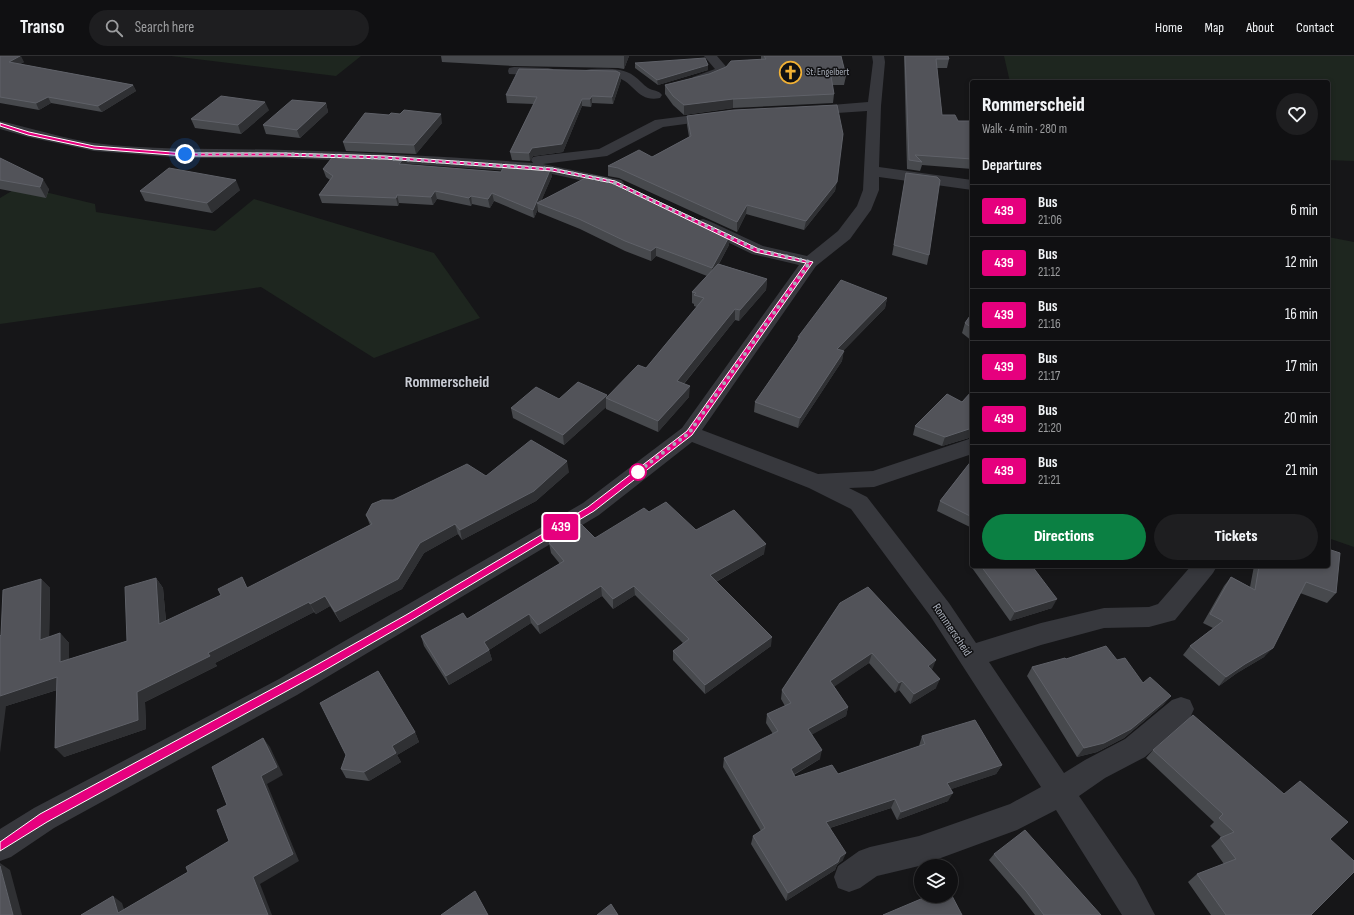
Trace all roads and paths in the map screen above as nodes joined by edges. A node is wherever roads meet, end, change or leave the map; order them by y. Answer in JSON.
{"nodes":[{"id":1,"x":710,"y":56,"type":"edge"},
{"id":2,"x":878,"y":56,"type":"edge"},
{"id":3,"x":514,"y":71,"type":"dead end"},
{"id":4,"x":558,"y":72,"type":"edge"},
{"id":5,"x":580,"y":72,"type":"edge"},
{"id":6,"x":684,"y":84,"type":"edge"},
{"id":7,"x":669,"y":87,"type":"edge"},
{"id":8,"x":655,"y":95,"type":"junction"},
{"id":9,"x":874,"y":106,"type":"junction"},
{"id":10,"x":792,"y":112,"type":"edge"},
{"id":11,"x":733,"y":114,"type":"edge"},
{"id":12,"x":660,"y":122,"type":"junction"},
{"id":13,"x":0,"y":125,"type":"edge"},
{"id":14,"x":495,"y":165,"type":"junction"},
{"id":15,"x":872,"y":171,"type":"junction"},
{"id":16,"x":970,"y":185,"type":"edge"},
{"id":17,"x":628,"y":189,"type":"edge"},
{"id":18,"x":693,"y":220,"type":"edge"},
{"id":19,"x":810,"y":262,"type":"junction"},
{"id":20,"x":689,"y":433,"type":"junction"},
{"id":21,"x":970,"y":447,"type":"edge"},
{"id":22,"x":817,"y":482,"type":"junction"},
{"id":23,"x":1203,"y":568,"type":"edge"},
{"id":24,"x":970,"y":656,"type":"junction"},
{"id":25,"x":1181,"y":709,"type":"dead end"},
{"id":26,"x":1060,"y":792,"type":"junction"},
{"id":27,"x":0,"y":846,"type":"edge"},
{"id":28,"x":849,"y":877,"type":"dead end"},
{"id":29,"x":1138,"y":915,"type":"edge"}],
"edges":[{"from":1,"to":6,"type":"street"},
{"from":2,"to":9,"type":"street"},
{"from":3,"to":4,"type":"street"},
{"from":5,"to":8,"type":"street"},
{"from":7,"to":8,"type":"street"},
{"from":8,"to":12,"type":"street"},
{"from":9,"to":10,"type":"street"},
{"from":9,"to":15,"type":"street"},
{"from":11,"to":12,"type":"street"},
{"from":12,"to":14,"type":"street"},
{"from":13,"to":14,"type":"street"},
{"from":14,"to":17,"type":"street"},
{"from":15,"to":16,"type":"street"},
{"from":15,"to":19,"type":"street"},
{"from":18,"to":19,"type":"street"},
{"from":19,"to":20,"type":"street"},
{"from":20,"to":22,"type":"street","name":"Rommerscheid"},
{"from":20,"to":27,"type":"street"},
{"from":21,"to":22,"type":"street"},
{"from":22,"to":24,"type":"street","name":"Rommerscheid"},
{"from":23,"to":24,"type":"street"},
{"from":24,"to":26,"type":"street","name":"Rommerscheid"},
{"from":25,"to":26,"type":"street"},
{"from":26,"to":28,"type":"street"},
{"from":26,"to":29,"type":"street","name":"Rommerscheid"}]}
